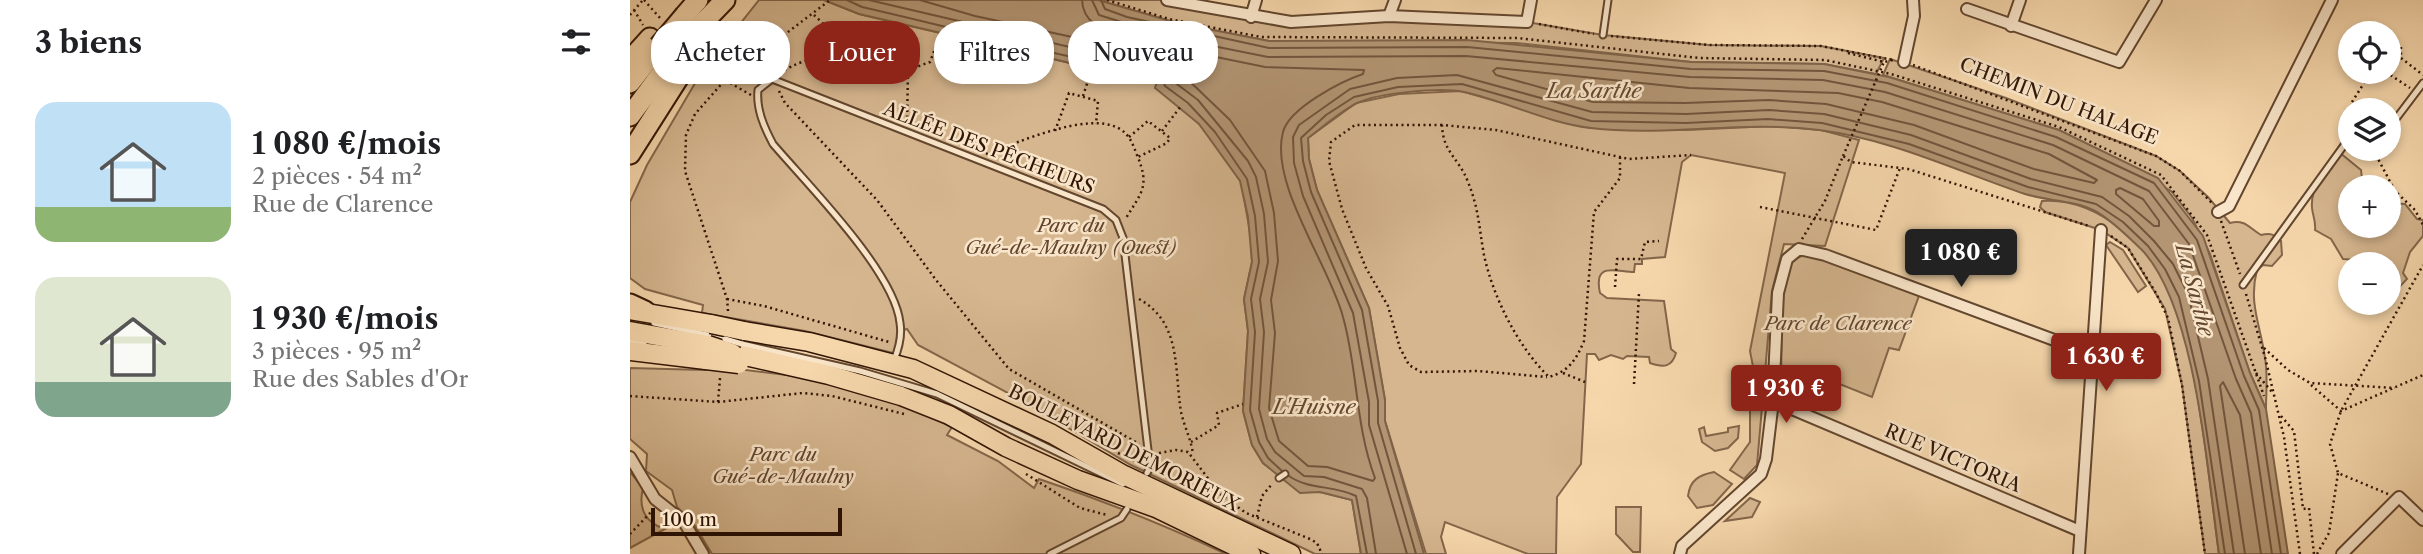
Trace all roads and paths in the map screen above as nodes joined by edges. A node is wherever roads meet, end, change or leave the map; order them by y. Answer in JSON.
{"nodes":[{"id":1,"x":643,"y":0,"type":"edge"},
{"id":2,"x":830,"y":0,"type":"edge"},
{"id":3,"x":1107,"y":0,"type":"edge"},
{"id":4,"x":1256,"y":0,"type":"edge"},
{"id":5,"x":1395,"y":0,"type":"edge"},
{"id":6,"x":1531,"y":0,"type":"edge"},
{"id":7,"x":1608,"y":0,"type":"edge"},
{"id":8,"x":1913,"y":0,"type":"edge"},
{"id":9,"x":2021,"y":0,"type":"edge"},
{"id":10,"x":2156,"y":0,"type":"edge"},
{"id":11,"x":2332,"y":0,"type":"edge"},
{"id":12,"x":1172,"y":1,"type":"edge"},
{"id":13,"x":721,"y":3,"type":"edge"},
{"id":14,"x":1967,"y":9,"type":"dead end"},
{"id":15,"x":634,"y":10,"type":"junction"},
{"id":16,"x":630,"y":15,"type":"edge"},
{"id":17,"x":689,"y":15,"type":"edge"},
{"id":18,"x":814,"y":15,"type":"junction"},
{"id":19,"x":1389,"y":16,"type":"junction"},
{"id":20,"x":1251,"y":17,"type":"junction"},
{"id":21,"x":820,"y":21,"type":"edge"},
{"id":22,"x":1527,"y":22,"type":"junction"},
{"id":23,"x":2011,"y":26,"type":"junction"},
{"id":24,"x":651,"y":30,"type":"edge"},
{"id":25,"x":790,"y":32,"type":"edge"},
{"id":26,"x":1602,"y":35,"type":"junction"},
{"id":27,"x":1821,"y":46,"type":"junction"},
{"id":28,"x":934,"y":51,"type":"edge"},
{"id":29,"x":651,"y":55,"type":"edge"},
{"id":30,"x":2401,"y":58,"type":"edge"},
{"id":31,"x":630,"y":60,"type":"edge"},
{"id":32,"x":1899,"y":61,"type":"junction"},
{"id":33,"x":1884,"y":62,"type":"junction"},
{"id":34,"x":651,"y":65,"type":"edge"},
{"id":35,"x":920,"y":66,"type":"edge"},
{"id":36,"x":2423,"y":75,"type":"edge"},
{"id":37,"x":2401,"y":82,"type":"edge"},
{"id":38,"x":630,"y":83,"type":"edge"},
{"id":39,"x":2423,"y":83,"type":"edge"},
{"id":40,"x":651,"y":84,"type":"edge"},
{"id":41,"x":656,"y":84,"type":"edge"},
{"id":42,"x":721,"y":84,"type":"edge"},
{"id":43,"x":733,"y":84,"type":"edge"},
{"id":44,"x":765,"y":84,"type":"edge"},
{"id":45,"x":775,"y":84,"type":"edge"},
{"id":46,"x":784,"y":84,"type":"edge"},
{"id":47,"x":908,"y":84,"type":"edge"},
{"id":48,"x":1087,"y":84,"type":"edge"},
{"id":49,"x":2416,"y":92,"type":"junction"},
{"id":50,"x":757,"y":96,"type":"junction"},
{"id":51,"x":1083,"y":96,"type":"junction"},
{"id":52,"x":1181,"y":106,"type":"dead end"},
{"id":53,"x":2401,"y":112,"type":"edge"},
{"id":54,"x":630,"y":116,"type":"edge"},
{"id":55,"x":1096,"y":125,"type":"junction"},
{"id":56,"x":1442,"y":125,"type":"junction"},
{"id":57,"x":1055,"y":131,"type":"junction"},
{"id":58,"x":1162,"y":131,"type":"junction"},
{"id":59,"x":907,"y":134,"type":"junction"},
{"id":60,"x":1129,"y":137,"type":"junction"},
{"id":61,"x":630,"y":153,"type":"edge"},
{"id":62,"x":2338,"y":154,"type":"edge"},
{"id":63,"x":1691,"y":155,"type":"dead end"},
{"id":64,"x":1620,"y":156,"type":"junction"},
{"id":65,"x":1843,"y":156,"type":"junction"},
{"id":66,"x":1138,"y":157,"type":"junction"},
{"id":67,"x":973,"y":159,"type":"junction"},
{"id":68,"x":2379,"y":161,"type":"edge"},
{"id":69,"x":1900,"y":168,"type":"junction"},
{"id":70,"x":1760,"y":207,"type":"dead end"},
{"id":71,"x":2218,"y":212,"type":"junction"},
{"id":72,"x":1815,"y":218,"type":"junction"},
{"id":73,"x":2423,"y":225,"type":"edge"},
{"id":74,"x":1120,"y":227,"type":"junction"},
{"id":75,"x":2101,"y":230,"type":"junction"},
{"id":76,"x":1658,"y":241,"type":"dead end"},
{"id":77,"x":1799,"y":249,"type":"junction"},
{"id":78,"x":2423,"y":265,"type":"edge"},
{"id":79,"x":2243,"y":285,"type":"junction"},
{"id":80,"x":1615,"y":287,"type":"dead end"},
{"id":81,"x":1130,"y":293,"type":"junction"},
{"id":82,"x":1639,"y":293,"type":"dead end"},
{"id":83,"x":727,"y":299,"type":"junction"},
{"id":84,"x":634,"y":311,"type":"edge"},
{"id":85,"x":728,"y":318,"type":"dead end"},
{"id":86,"x":630,"y":331,"type":"edge"},
{"id":87,"x":630,"y":342,"type":"edge"},
{"id":88,"x":2262,"y":345,"type":"junction"},
{"id":89,"x":723,"y":346,"type":"junction"},
{"id":90,"x":630,"y":351,"type":"edge"},
{"id":91,"x":896,"y":354,"type":"junction"},
{"id":92,"x":2092,"y":354,"type":"junction"},
{"id":93,"x":2254,"y":371,"type":"junction"},
{"id":94,"x":1563,"y":373,"type":"junction"},
{"id":95,"x":2423,"y":375,"type":"edge"},
{"id":96,"x":1549,"y":377,"type":"junction"},
{"id":97,"x":937,"y":382,"type":"junction"},
{"id":98,"x":1585,"y":382,"type":"dead end"},
{"id":99,"x":2310,"y":383,"type":"junction"},
{"id":100,"x":1634,"y":384,"type":"dead end"},
{"id":101,"x":2355,"y":385,"type":"junction"},
{"id":102,"x":2395,"y":388,"type":"junction"},
{"id":103,"x":2274,"y":393,"type":"junction"},
{"id":104,"x":630,"y":396,"type":"edge"},
{"id":105,"x":2264,"y":396,"type":"dead end"},
{"id":106,"x":718,"y":401,"type":"junction"},
{"id":107,"x":1773,"y":401,"type":"junction"},
{"id":108,"x":1243,"y":404,"type":"dead end"},
{"id":109,"x":2341,"y":411,"type":"junction"},
{"id":110,"x":2278,"y":414,"type":"junction"},
{"id":111,"x":906,"y":415,"type":"dead end"},
{"id":112,"x":1191,"y":442,"type":"junction"},
{"id":113,"x":1148,"y":449,"type":"junction"},
{"id":114,"x":1193,"y":456,"type":"junction"},
{"id":115,"x":630,"y":457,"type":"edge"},
{"id":116,"x":1149,"y":457,"type":"junction"},
{"id":117,"x":1148,"y":470,"type":"dead end"},
{"id":118,"x":1021,"y":471,"type":"dead end"},
{"id":119,"x":2338,"y":473,"type":"junction"},
{"id":120,"x":1065,"y":487,"type":"dead end"},
{"id":121,"x":1132,"y":488,"type":"dead end"},
{"id":122,"x":1266,"y":488,"type":"dead end"},
{"id":123,"x":1143,"y":493,"type":"dead end"},
{"id":124,"x":1058,"y":496,"type":"junction"},
{"id":125,"x":2399,"y":497,"type":"junction"},
{"id":126,"x":661,"y":504,"type":"junction"},
{"id":127,"x":1127,"y":509,"type":"dead end"},
{"id":128,"x":1257,"y":517,"type":"junction"},
{"id":129,"x":1121,"y":518,"type":"junction"},
{"id":130,"x":2423,"y":520,"type":"edge"},
{"id":131,"x":2080,"y":531,"type":"junction"},
{"id":132,"x":630,"y":534,"type":"edge"},
{"id":133,"x":704,"y":554,"type":"edge"},
{"id":134,"x":1050,"y":554,"type":"edge"},
{"id":135,"x":1251,"y":554,"type":"edge"},
{"id":136,"x":1272,"y":554,"type":"edge"},
{"id":137,"x":1291,"y":554,"type":"edge"},
{"id":138,"x":1322,"y":554,"type":"edge"},
{"id":139,"x":1680,"y":554,"type":"edge"},
{"id":140,"x":2079,"y":554,"type":"edge"},
{"id":141,"x":2205,"y":554,"type":"edge"},
{"id":142,"x":2300,"y":554,"type":"edge"},
{"id":143,"x":2316,"y":554,"type":"edge"},
{"id":144,"x":2342,"y":554,"type":"edge"}],
"edges":[{"from":1,"to":15,"type":"path"},
{"from":1,"to":17,"type":"path"},
{"from":2,"to":18,"type":"path"},
{"from":3,"to":93,"type":"path"},
{"from":4,"to":20,"type":"street"},
{"from":5,"to":19,"type":"street"},
{"from":6,"to":22,"type":"street"},
{"from":7,"to":26,"type":"lane"},
{"from":8,"to":32,"type":"street"},
{"from":9,"to":23,"type":"street"},
{"from":10,"to":23,"type":"street"},
{"from":11,"to":71,"type":"street"},
{"from":12,"to":20,"type":"street"},
{"from":13,"to":17,"type":"highway"},
{"from":14,"to":23,"type":"street"},
{"from":15,"to":16,"type":"path"},
{"from":15,"to":24,"type":"path"},
{"from":18,"to":21,"type":"path"},
{"from":18,"to":25,"type":"path"},
{"from":19,"to":20,"type":"street"},
{"from":19,"to":22,"type":"street"},
{"from":22,"to":26,"type":"path","name":"CHEMIN DU HALAGE"},
{"from":26,"to":27,"type":"path","name":"CHEMIN DU HALAGE"},
{"from":27,"to":32,"type":"path","name":"CHEMIN DU HALAGE"},
{"from":27,"to":33,"type":"path","name":"CHEMIN DU HALAGE"},
{"from":28,"to":35,"type":"path"},
{"from":29,"to":31,"type":"highway"},
{"from":30,"to":36,"type":"path"},
{"from":32,"to":33,"type":"path","name":"CHEMIN DU HALAGE"},
{"from":32,"to":71,"type":"path","name":"CHEMIN DU HALAGE"},
{"from":33,"to":65,"type":"path","bridge":true},
{"from":34,"to":38,"type":"highway"},
{"from":37,"to":49,"type":"path"},
{"from":39,"to":49,"type":"lane"},
{"from":40,"to":54,"type":"highway"},
{"from":41,"to":61,"type":"highway"},
{"from":42,"to":83,"type":"path"},
{"from":43,"to":50,"type":"path"},
{"from":44,"to":50,"type":"lane"},
{"from":45,"to":113,"type":"path"},
{"from":46,"to":59,"type":"lane","name":"ALLÉE DES PÊCHEURS"},
{"from":47,"to":59,"type":"path"},
{"from":48,"to":51,"type":"path"},
{"from":49,"to":53,"type":"lane"},
{"from":50,"to":91,"type":"lane"},
{"from":51,"to":55,"type":"path"},
{"from":51,"to":57,"type":"path"},
{"from":52,"to":58,"type":"path"},
{"from":55,"to":57,"type":"path"},
{"from":55,"to":60,"type":"path"},
{"from":56,"to":64,"type":"path"},
{"from":56,"to":96,"type":"path"},
{"from":56,"to":96,"type":"path"},
{"from":57,"to":67,"type":"path"},
{"from":58,"to":60,"type":"path"},
{"from":58,"to":66,"type":"path"},
{"from":59,"to":67,"type":"lane","name":"ALLÉE DES PÊCHEURS"},
{"from":60,"to":66,"type":"path"},
{"from":62,"to":79,"type":"lane"},
{"from":63,"to":64,"type":"path"},
{"from":64,"to":94,"type":"path"},
{"from":65,"to":69,"type":"path"},
{"from":65,"to":72,"type":"path"},
{"from":66,"to":74,"type":"path"},
{"from":67,"to":74,"type":"lane","name":"ALLÉE DES PÊCHEURS"},
{"from":68,"to":73,"type":"path"},
{"from":69,"to":72,"type":"path"},
{"from":69,"to":75,"type":"path"},
{"from":70,"to":72,"type":"path"},
{"from":71,"to":79,"type":"path","name":"CHEMIN DU HALAGE"},
{"from":72,"to":77,"type":"path"},
{"from":74,"to":81,"type":"lane"},
{"from":75,"to":92,"type":"street"},
{"from":75,"to":141,"type":"path"},
{"from":76,"to":80,"type":"path"},
{"from":77,"to":92,"type":"street"},
{"from":77,"to":107,"type":"street"},
{"from":78,"to":101,"type":"path"},
{"from":79,"to":88,"type":"path","name":"CHEMIN DU HALAGE"},
{"from":81,"to":112,"type":"path"},
{"from":81,"to":113,"type":"lane"},
{"from":82,"to":100,"type":"path"},
{"from":83,"to":85,"type":"path"},
{"from":83,"to":91,"type":"path"},
{"from":84,"to":89,"type":"main road"},
{"from":86,"to":89,"type":"main road"},
{"from":87,"to":89,"type":"lane"},
{"from":88,"to":99,"type":"path"},
{"from":88,"to":103,"type":"path","name":"CHEMIN DU HALAGE"},
{"from":89,"to":90,"type":"main road"},
{"from":89,"to":91,"type":"main road"},
{"from":89,"to":97,"type":"main road"},
{"from":89,"to":106,"type":"path"},
{"from":89,"to":121,"type":"lane"},
{"from":89,"to":135,"type":"main road","name":"BOULEVARD DEMORIEUX"},
{"from":91,"to":97,"type":"main road"},
{"from":92,"to":131,"type":"street"},
{"from":93,"to":103,"type":"path"},
{"from":93,"to":105,"type":"path"},
{"from":94,"to":96,"type":"path"},
{"from":94,"to":98,"type":"path"},
{"from":95,"to":102,"type":"path"},
{"from":97,"to":137,"type":"main road","name":"BOULEVARD DEMORIEUX"},
{"from":99,"to":101,"type":"path"},
{"from":99,"to":109,"type":"path"},
{"from":101,"to":102,"type":"path"},
{"from":101,"to":109,"type":"path"},
{"from":102,"to":109,"type":"path"},
{"from":103,"to":110,"type":"path","name":"CHEMIN DU HALAGE"},
{"from":104,"to":106,"type":"path"},
{"from":106,"to":111,"type":"path"},
{"from":107,"to":131,"type":"street","name":"RUE VICTORIA"},
{"from":107,"to":139,"type":"street"},
{"from":108,"to":112,"type":"path"},
{"from":109,"to":119,"type":"path"},
{"from":110,"to":142,"type":"path","name":"CHEMIN DU HALAGE"},
{"from":110,"to":143,"type":"path"},
{"from":112,"to":114,"type":"path"},
{"from":113,"to":116,"type":"lane"},
{"from":114,"to":116,"type":"path"},
{"from":114,"to":128,"type":"path"},
{"from":115,"to":126,"type":"street"},
{"from":116,"to":117,"type":"lane"},
{"from":118,"to":124,"type":"path"},
{"from":119,"to":125,"type":"path"},
{"from":119,"to":143,"type":"path"},
{"from":120,"to":124,"type":"path"},
{"from":122,"to":128,"type":"path"},
{"from":123,"to":136,"type":"lane"},
{"from":124,"to":129,"type":"path"},
{"from":125,"to":130,"type":"street"},
{"from":125,"to":144,"type":"street"},
{"from":126,"to":132,"type":"path"},
{"from":126,"to":133,"type":"street"},
{"from":127,"to":129,"type":"lane"},
{"from":128,"to":138,"type":"path"},
{"from":129,"to":134,"type":"lane"},
{"from":131,"to":140,"type":"street"}]}
